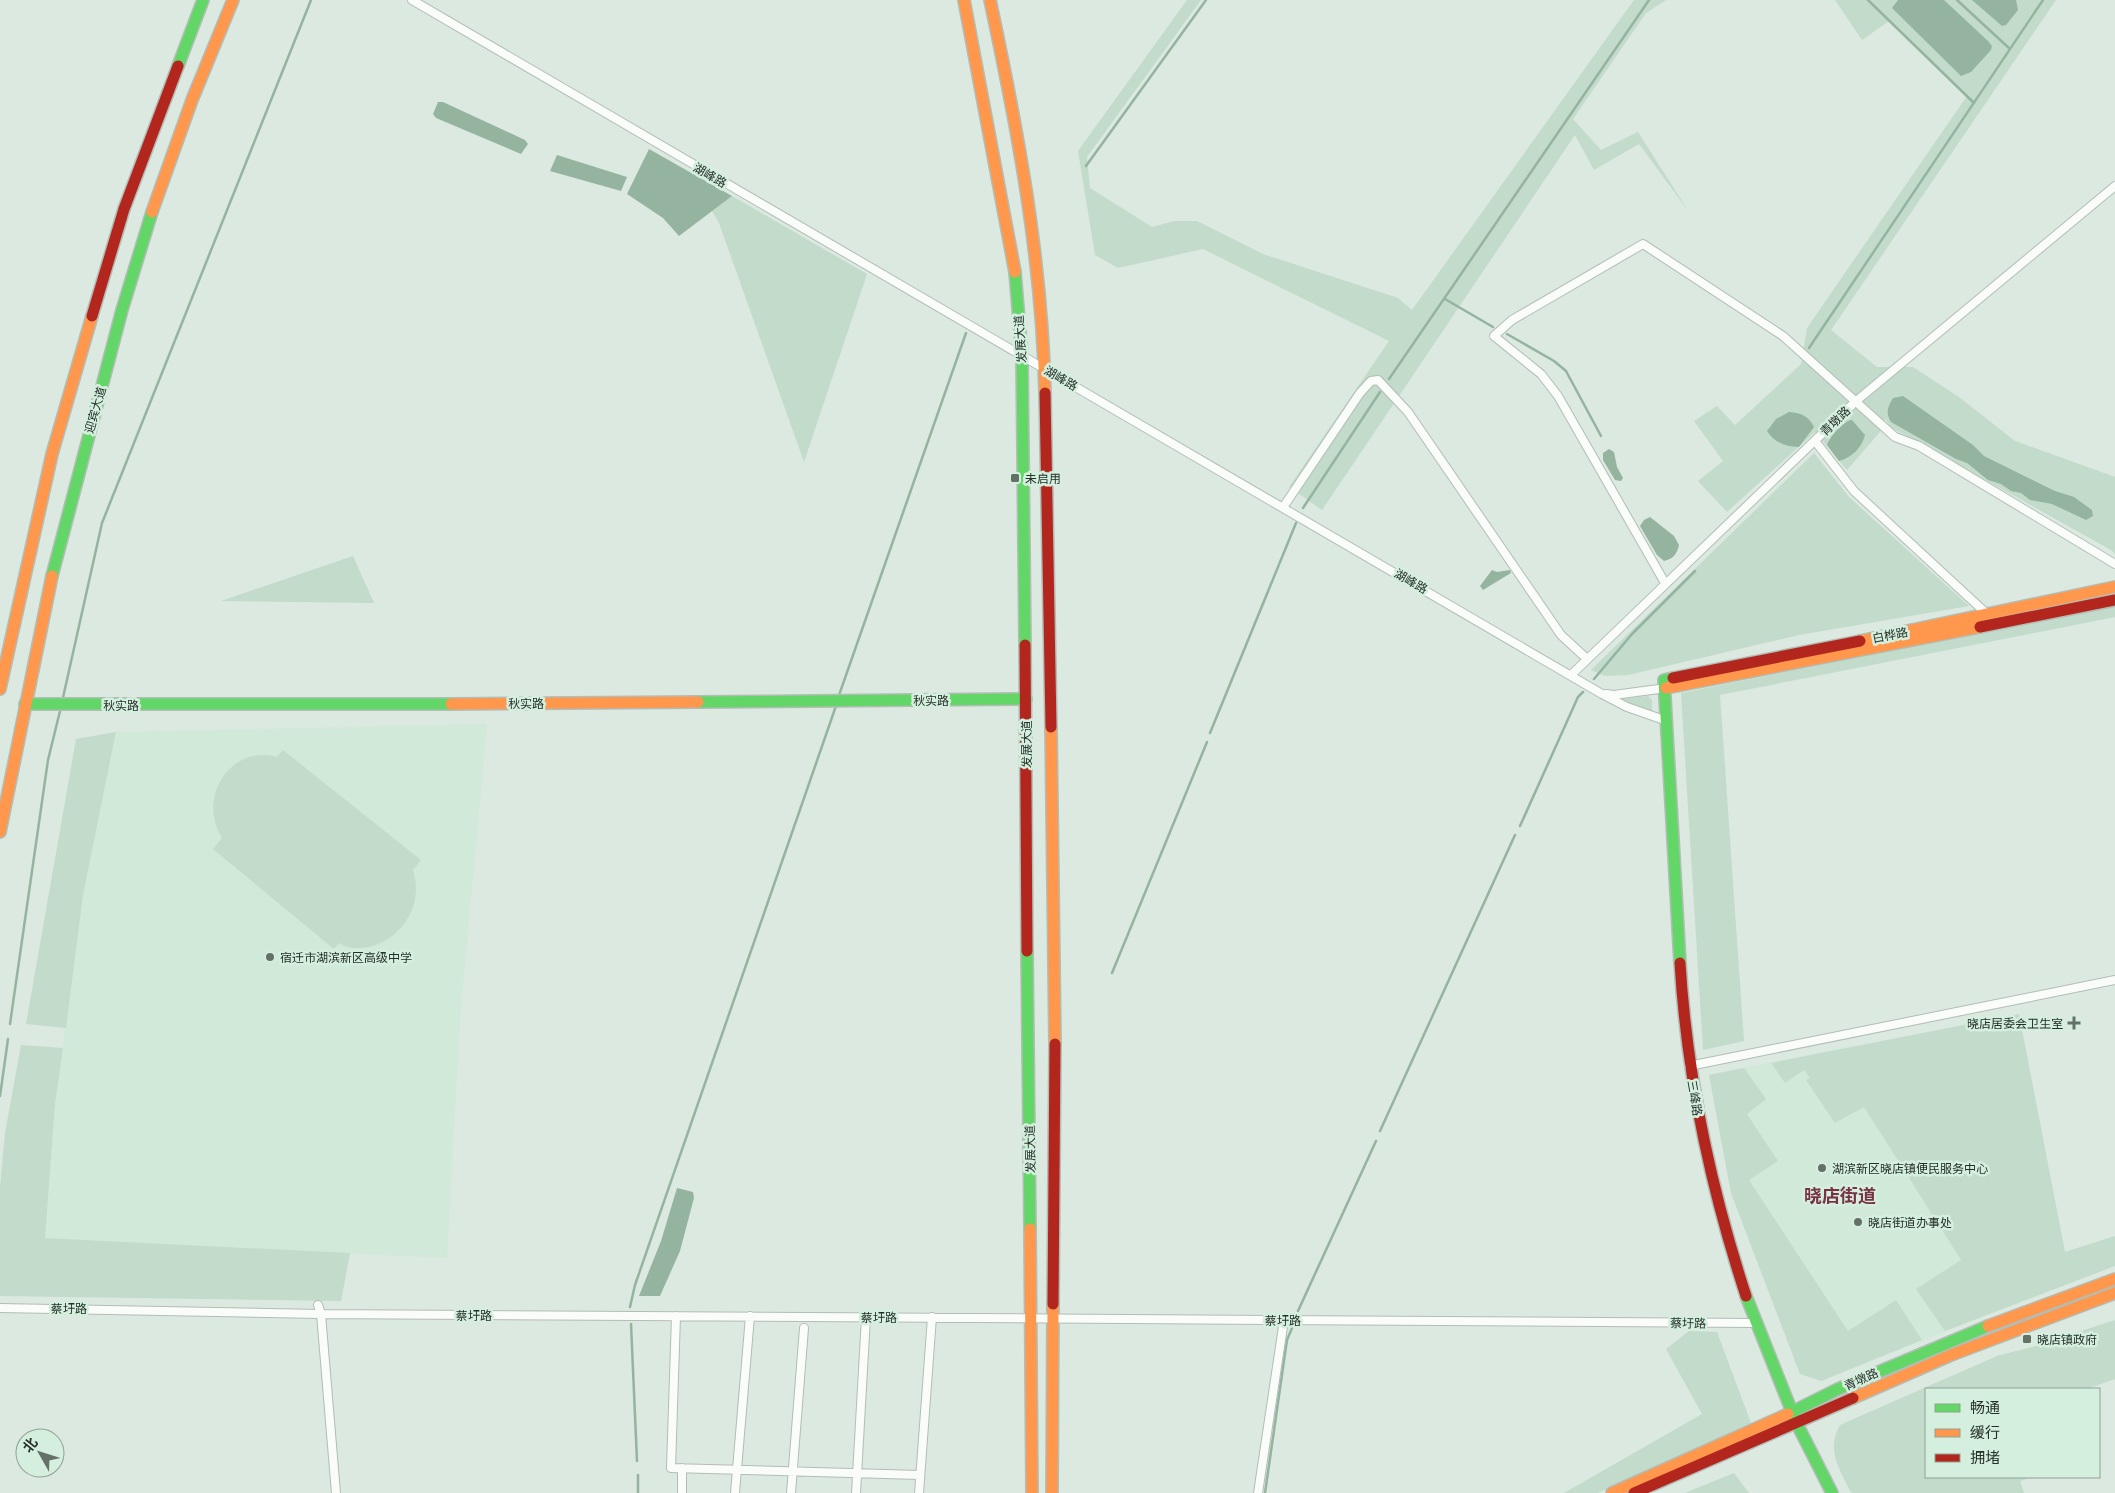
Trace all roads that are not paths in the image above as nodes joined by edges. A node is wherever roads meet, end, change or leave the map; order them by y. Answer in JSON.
{"nodes":[{"id":1,"x":203,"y":0,"type":"edge"},
{"id":2,"x":233,"y":0,"type":"edge"},
{"id":3,"x":412,"y":0,"type":"edge"},
{"id":4,"x":964,"y":0,"type":"edge"},
{"id":5,"x":990,"y":0,"type":"edge"},
{"id":6,"x":2115,"y":186,"type":"edge"},
{"id":7,"x":1022,"y":356,"type":"junction"},
{"id":8,"x":1044,"y":368,"type":"junction"},
{"id":9,"x":1855,"y":402,"type":"junction"},
{"id":10,"x":1815,"y":441,"type":"junction"},
{"id":11,"x":1284,"y":506,"type":"junction"},
{"id":12,"x":2115,"y":564,"type":"edge"},
{"id":13,"x":1666,"y":583,"type":"junction"},
{"id":14,"x":2115,"y":587,"type":"edge"},
{"id":15,"x":2115,"y":600,"type":"edge"},
{"id":16,"x":1987,"y":614,"type":"junction"},
{"id":17,"x":1586,"y":658,"type":"junction"},
{"id":18,"x":1571,"y":675,"type":"junction"},
{"id":19,"x":1665,"y":684,"type":"junction"},
{"id":20,"x":0,"y":689,"type":"edge"},
{"id":21,"x":1602,"y":694,"type":"junction"},
{"id":22,"x":1026,"y":699,"type":"junction"},
{"id":23,"x":26,"y":704,"type":"junction"},
{"id":24,"x":1667,"y":721,"type":"junction"},
{"id":25,"x":0,"y":832,"type":"edge"},
{"id":26,"x":2115,"y":980,"type":"edge"},
{"id":27,"x":1689,"y":1066,"type":"junction"},
{"id":28,"x":2115,"y":1279,"type":"edge"},
{"id":29,"x":2115,"y":1293,"type":"edge"},
{"id":30,"x":318,"y":1305,"type":"dead end"},
{"id":31,"x":0,"y":1308,"type":"edge"},
{"id":32,"x":321,"y":1314,"type":"junction"},
{"id":33,"x":676,"y":1316,"type":"junction"},
{"id":34,"x":750,"y":1316,"type":"junction"},
{"id":35,"x":866,"y":1317,"type":"junction"},
{"id":36,"x":932,"y":1317,"type":"junction"},
{"id":37,"x":1031,"y":1318,"type":"junction"},
{"id":38,"x":1055,"y":1318,"type":"junction"},
{"id":39,"x":1284,"y":1320,"type":"junction"},
{"id":40,"x":1757,"y":1323,"type":"junction"},
{"id":41,"x":804,"y":1328,"type":"dead end"},
{"id":42,"x":1794,"y":1417,"type":"junction"},
{"id":43,"x":682,"y":1468,"type":"junction"},
{"id":44,"x":737,"y":1470,"type":"junction"},
{"id":45,"x":793,"y":1471,"type":"junction"},
{"id":46,"x":857,"y":1473,"type":"junction"},
{"id":47,"x":920,"y":1475,"type":"junction"},
{"id":48,"x":336,"y":1493,"type":"edge"},
{"id":49,"x":682,"y":1493,"type":"edge"},
{"id":50,"x":735,"y":1493,"type":"edge"},
{"id":51,"x":791,"y":1493,"type":"edge"},
{"id":52,"x":856,"y":1493,"type":"edge"},
{"id":53,"x":918,"y":1493,"type":"edge"},
{"id":54,"x":1032,"y":1493,"type":"edge"},
{"id":55,"x":1052,"y":1493,"type":"edge"},
{"id":56,"x":1258,"y":1493,"type":"edge"},
{"id":57,"x":1612,"y":1493,"type":"edge"},
{"id":58,"x":1634,"y":1493,"type":"edge"},
{"id":59,"x":1832,"y":1493,"type":"edge"}],
"edges":[{"from":1,"to":20,"type":"main road"},
{"from":2,"to":23,"type":"main road","name":"迎宾大道"},
{"from":3,"to":7,"type":"street","name":"湖峰路"},
{"from":4,"to":7,"type":"main road","name":"发展大道"},
{"from":5,"to":8,"type":"main road","name":"发展大道"},
{"from":6,"to":9,"type":"street","name":"青墩路"},
{"from":7,"to":8,"type":"street","name":"湖峰路"},
{"from":7,"to":22,"type":"main road","name":"发展大道"},
{"from":8,"to":11,"type":"street","name":"湖峰路"},
{"from":8,"to":38,"type":"main road","name":"发展大道"},
{"from":9,"to":10,"type":"street","name":"青墩路"},
{"from":9,"to":12,"type":"street"},
{"from":9,"to":13,"type":"street"},
{"from":10,"to":13,"type":"street","name":"青墩路"},
{"from":10,"to":16,"type":"street"},
{"from":11,"to":17,"type":"street"},
{"from":11,"to":18,"type":"street","name":"湖峰路"},
{"from":13,"to":17,"type":"street","name":"青墩路"},
{"from":14,"to":16,"type":"main road","name":"白桦路"},
{"from":15,"to":19,"type":"main road","name":"白桦路"},
{"from":16,"to":19,"type":"main road","name":"白桦路"},
{"from":17,"to":18,"type":"street","name":"青墩路"},
{"from":18,"to":21,"type":"street","name":"湖峰路"},
{"from":19,"to":21,"type":"street"},
{"from":19,"to":24,"type":"main road","name":"三峰路"},
{"from":21,"to":24,"type":"street","name":"湖峰路"},
{"from":22,"to":23,"type":"main road","name":"秋实路"},
{"from":22,"to":37,"type":"main road","name":"发展大道"},
{"from":23,"to":25,"type":"main road","name":"迎宾大道"},
{"from":24,"to":27,"type":"main road","name":"三峰路"},
{"from":26,"to":27,"type":"street"},
{"from":27,"to":40,"type":"main road","name":"三峰路"},
{"from":28,"to":42,"type":"main road","name":"青墩路"},
{"from":29,"to":42,"type":"main road","name":"青墩路"},
{"from":30,"to":32,"type":"street"},
{"from":31,"to":32,"type":"street","name":"蔡圩路"},
{"from":32,"to":33,"type":"street","name":"蔡圩路"},
{"from":32,"to":48,"type":"street"},
{"from":33,"to":34,"type":"street","name":"蔡圩路"},
{"from":33,"to":43,"type":"street"},
{"from":34,"to":35,"type":"street","name":"蔡圩路"},
{"from":34,"to":44,"type":"street"},
{"from":35,"to":36,"type":"street","name":"蔡圩路"},
{"from":35,"to":46,"type":"street"},
{"from":36,"to":37,"type":"street","name":"蔡圩路"},
{"from":36,"to":47,"type":"street"},
{"from":37,"to":38,"type":"street","name":"蔡圩路"},
{"from":37,"to":54,"type":"main road","name":"发展大道"},
{"from":38,"to":39,"type":"street","name":"蔡圩路"},
{"from":38,"to":55,"type":"main road","name":"发展大道"},
{"from":39,"to":40,"type":"street","name":"蔡圩路"},
{"from":39,"to":56,"type":"street"},
{"from":40,"to":42,"type":"main road","name":"三峰路"},
{"from":41,"to":45,"type":"street"},
{"from":42,"to":57,"type":"main road","name":"青墩路"},
{"from":42,"to":58,"type":"main road","name":"青墩路"},
{"from":42,"to":59,"type":"main road","name":"三峰路"},
{"from":43,"to":44,"type":"street"},
{"from":43,"to":49,"type":"street"},
{"from":44,"to":45,"type":"street"},
{"from":44,"to":50,"type":"street"},
{"from":45,"to":46,"type":"street"},
{"from":45,"to":51,"type":"street"},
{"from":46,"to":47,"type":"street"},
{"from":46,"to":52,"type":"street"},
{"from":47,"to":53,"type":"street"}]}
